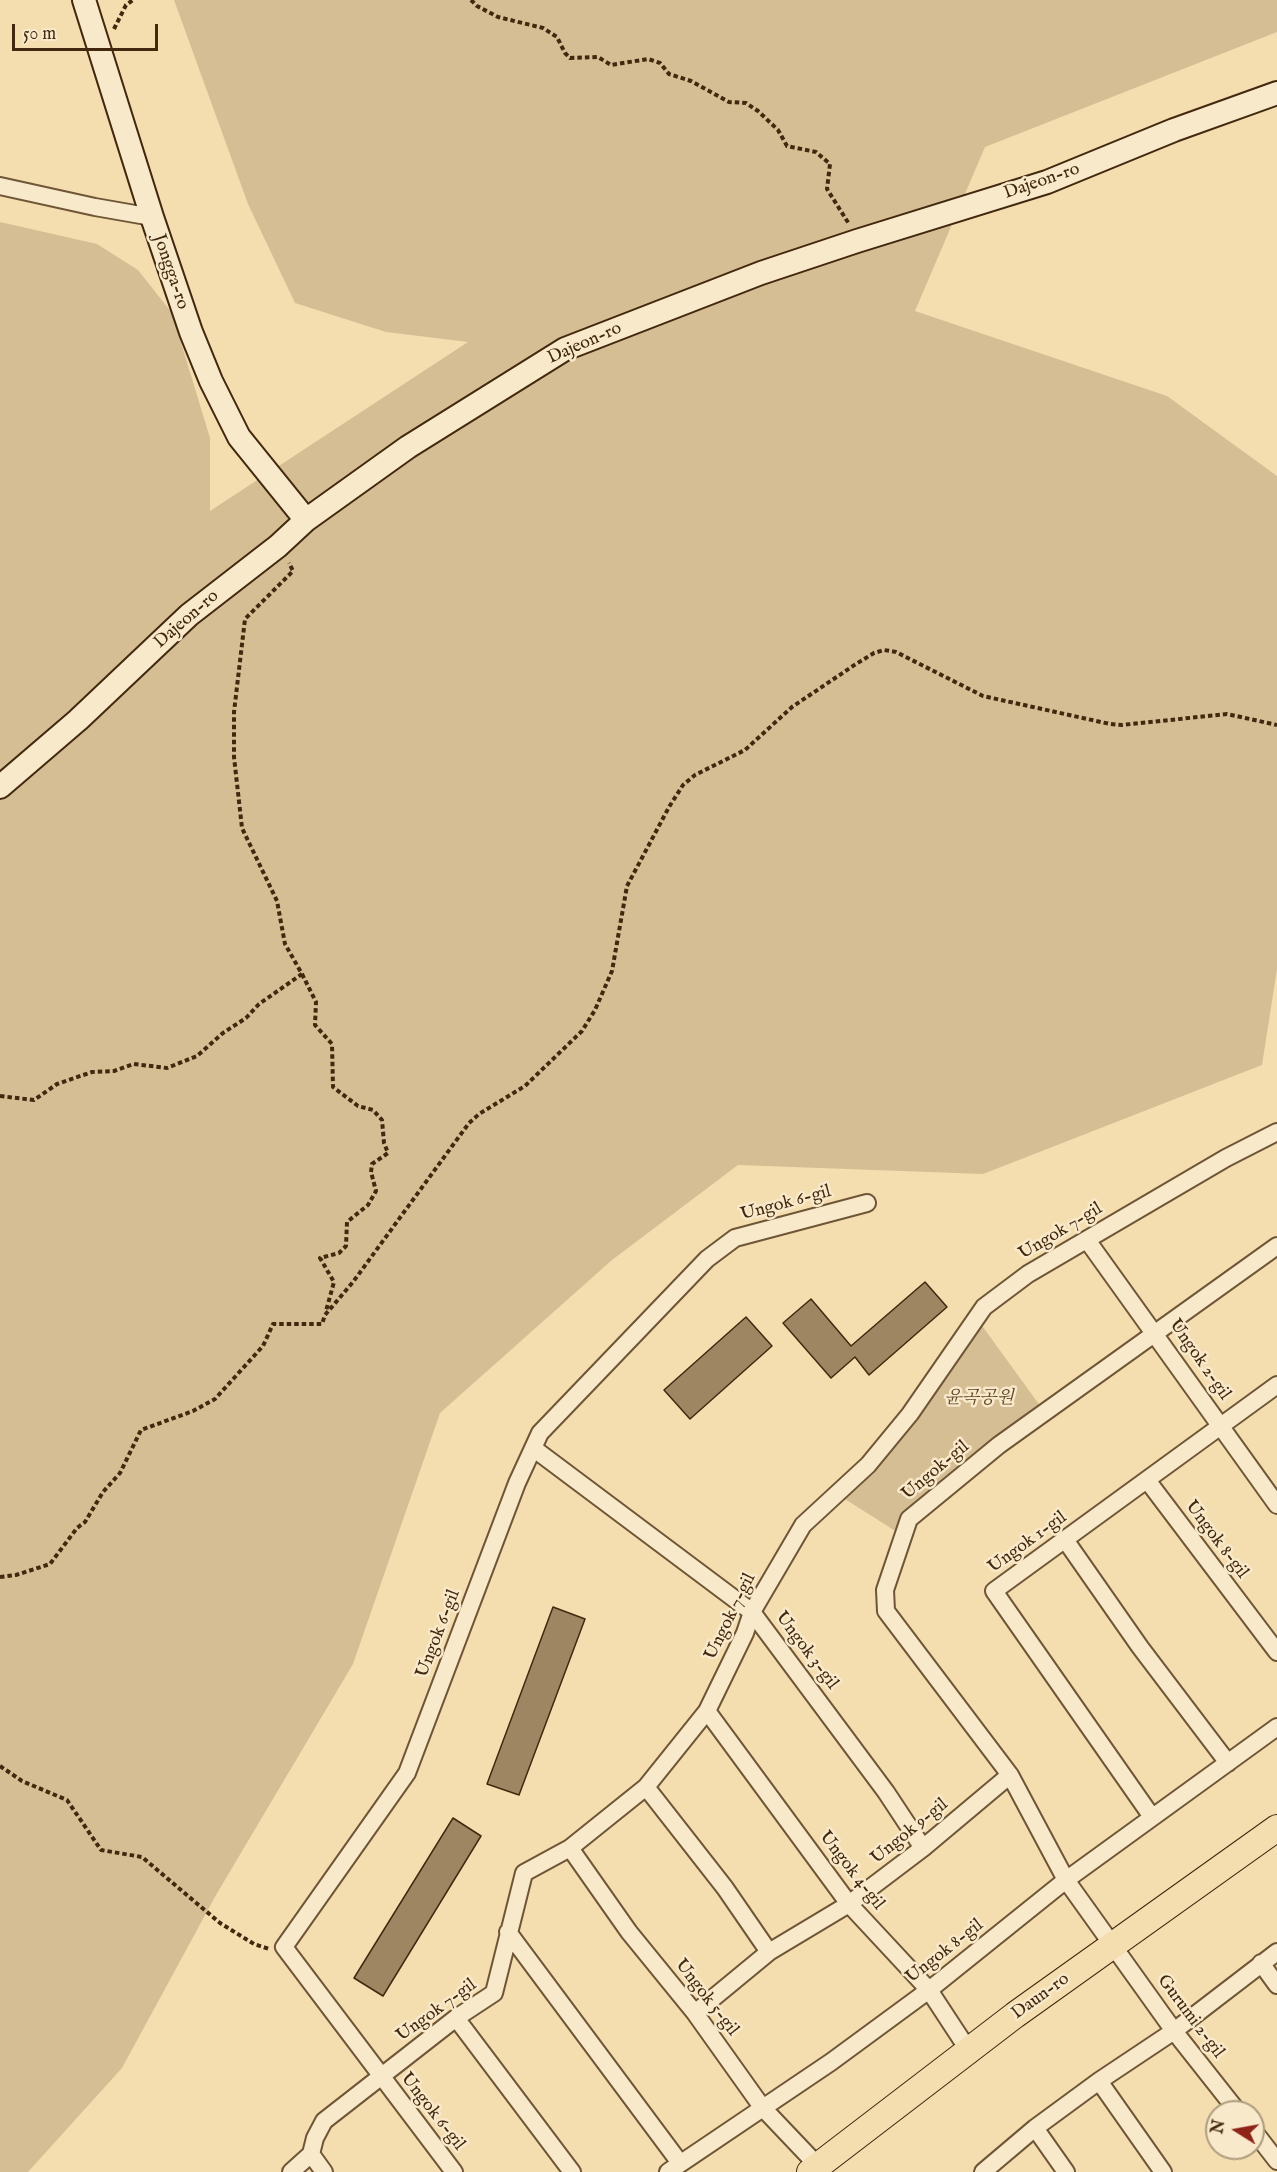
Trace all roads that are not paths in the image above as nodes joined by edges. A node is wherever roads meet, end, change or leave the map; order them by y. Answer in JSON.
{"nodes":[{"id":1,"x":84,"y":0,"type":"edge"},
{"id":2,"x":1277,"y":93,"type":"edge"},
{"id":3,"x":0,"y":186,"type":"edge"},
{"id":4,"x":152,"y":217,"type":"junction"},
{"id":5,"x":306,"y":520,"type":"junction"},
{"id":6,"x":0,"y":787,"type":"edge"},
{"id":7,"x":1277,"y":1132,"type":"edge"},
{"id":8,"x":867,"y":1203,"type":"dead end"},
{"id":9,"x":1086,"y":1240,"type":"junction"},
{"id":10,"x":1277,"y":1246,"type":"edge"},
{"id":11,"x":1155,"y":1333,"type":"junction"},
{"id":12,"x":1277,"y":1385,"type":"edge"},
{"id":13,"x":1221,"y":1425,"type":"junction"},
{"id":14,"x":533,"y":1448,"type":"junction"},
{"id":15,"x":1147,"y":1480,"type":"junction"},
{"id":16,"x":1277,"y":1505,"type":"edge"},
{"id":17,"x":1066,"y":1541,"type":"junction"},
{"id":18,"x":752,"y":1612,"type":"junction"},
{"id":19,"x":1277,"y":1652,"type":"edge"},
{"id":20,"x":707,"y":1711,"type":"junction"},
{"id":21,"x":1277,"y":1727,"type":"edge"},
{"id":22,"x":1228,"y":1763,"type":"junction"},
{"id":23,"x":1010,"y":1775,"type":"junction"},
{"id":24,"x":646,"y":1787,"type":"junction"},
{"id":25,"x":1152,"y":1817,"type":"junction"},
{"id":26,"x":1277,"y":1828,"type":"edge"},
{"id":27,"x":570,"y":1848,"type":"junction"},
{"id":28,"x":923,"y":1848,"type":"junction"},
{"id":29,"x":1066,"y":1880,"type":"junction"},
{"id":30,"x":849,"y":1904,"type":"junction"},
{"id":31,"x":508,"y":1932,"type":"junction"},
{"id":32,"x":1112,"y":1945,"type":"junction"},
{"id":33,"x":769,"y":1952,"type":"junction"},
{"id":34,"x":1277,"y":1952,"type":"edge"},
{"id":35,"x":1261,"y":1964,"type":"junction"},
{"id":36,"x":1277,"y":1985,"type":"edge"},
{"id":37,"x":929,"y":1990,"type":"junction"},
{"id":38,"x":695,"y":2013,"type":"junction"},
{"id":39,"x":456,"y":2018,"type":"junction"},
{"id":40,"x":1174,"y":2031,"type":"junction"},
{"id":41,"x":969,"y":2051,"type":"junction"},
{"id":42,"x":381,"y":2077,"type":"junction"},
{"id":43,"x":1099,"y":2081,"type":"junction"},
{"id":44,"x":1229,"y":2100,"type":"edge"},
{"id":45,"x":762,"y":2107,"type":"junction"},
{"id":46,"x":1035,"y":2128,"type":"junction"},
{"id":47,"x":1265,"y":2146,"type":"edge"},
{"id":48,"x":311,"y":2154,"type":"junction"},
{"id":49,"x":1277,"y":2161,"type":"edge"},
{"id":50,"x":674,"y":2168,"type":"edge"},
{"id":51,"x":814,"y":2169,"type":"edge"},
{"id":52,"x":291,"y":2172,"type":"edge"},
{"id":53,"x":324,"y":2172,"type":"edge"},
{"id":54,"x":454,"y":2172,"type":"edge"},
{"id":55,"x":573,"y":2172,"type":"edge"},
{"id":56,"x":984,"y":2172,"type":"edge"},
{"id":57,"x":1066,"y":2172,"type":"edge"},
{"id":58,"x":1163,"y":2172,"type":"edge"}],
"edges":[{"from":1,"to":4,"type":"main road","name":"Jongga-ro"},
{"from":2,"to":5,"type":"main road","name":"Dajeon-ro"},
{"from":3,"to":4,"type":"street"},
{"from":4,"to":5,"type":"main road","name":"Jongga-ro"},
{"from":5,"to":6,"type":"main road","name":"Dajeon-ro"},
{"from":7,"to":9,"type":"street","name":"Ungok 7-gil"},
{"from":8,"to":14,"type":"street","name":"Ungok 6-gil"},
{"from":9,"to":11,"type":"street","name":"Ungok 2-gil"},
{"from":9,"to":18,"type":"street","name":"Ungok 7-gil"},
{"from":10,"to":11,"type":"street","name":"Ungok-gil"},
{"from":11,"to":13,"type":"street","name":"Ungok 2-gil"},
{"from":11,"to":23,"type":"street","name":"Ungok-gil"},
{"from":12,"to":13,"type":"street","name":"Ungok 1-gil"},
{"from":13,"to":15,"type":"street","name":"Ungok 1-gil"},
{"from":13,"to":16,"type":"street","name":"Ungok 2-gil"},
{"from":14,"to":18,"type":"street","name":"Ungok 3-gil"},
{"from":14,"to":42,"type":"street","name":"Ungok 6-gil"},
{"from":15,"to":17,"type":"street","name":"Ungok 1-gil"},
{"from":15,"to":19,"type":"street","name":"Ungok 8-gil"},
{"from":17,"to":22,"type":"street"},
{"from":17,"to":25,"type":"street","name":"Ungok 1-gil"},
{"from":18,"to":20,"type":"street","name":"Ungok 7-gil"},
{"from":18,"to":28,"type":"street","name":"Ungok 3-gil"},
{"from":20,"to":24,"type":"street","name":"Ungok 7-gil"},
{"from":20,"to":30,"type":"street","name":"Ungok 4-gil"},
{"from":21,"to":22,"type":"street","name":"Ungok 8-gil"},
{"from":22,"to":25,"type":"street","name":"Ungok 8-gil"},
{"from":23,"to":28,"type":"street","name":"Ungok 9-gil"},
{"from":23,"to":29,"type":"street","name":"Ungok-gil"},
{"from":24,"to":27,"type":"street","name":"Ungok 7-gil"},
{"from":24,"to":33,"type":"street"},
{"from":25,"to":29,"type":"street","name":"Ungok 8-gil"},
{"from":26,"to":32,"type":"main road","name":"Daun-ro"},
{"from":27,"to":31,"type":"street","name":"Ungok 7-gil"},
{"from":27,"to":38,"type":"street","name":"Ungok 5-gil"},
{"from":28,"to":30,"type":"street","name":"Ungok 9-gil"},
{"from":29,"to":32,"type":"street","name":"Ungok-gil"},
{"from":29,"to":37,"type":"street","name":"Ungok 8-gil"},
{"from":30,"to":33,"type":"street","name":"Ungok 9-gil"},
{"from":30,"to":37,"type":"street","name":"Ungok 4-gil"},
{"from":31,"to":39,"type":"street","name":"Ungok 7-gil"},
{"from":31,"to":50,"type":"street","name":"Ungok 8-gil"},
{"from":32,"to":40,"type":"street","name":"Gurumi 2-gil"},
{"from":32,"to":41,"type":"main road","name":"Daun-ro"},
{"from":33,"to":38,"type":"street","name":"Ungok 9-gil"},
{"from":34,"to":35,"type":"street"},
{"from":35,"to":36,"type":"street"},
{"from":35,"to":40,"type":"street"},
{"from":37,"to":41,"type":"street","name":"Ungok 4-gil"},
{"from":37,"to":45,"type":"street","name":"Ungok 8-gil"},
{"from":38,"to":45,"type":"street","name":"Ungok 5-gil"},
{"from":39,"to":42,"type":"street","name":"Ungok 7-gil"},
{"from":39,"to":55,"type":"street"},
{"from":40,"to":43,"type":"street"},
{"from":40,"to":44,"type":"street","name":"Gurumi 2-gil"},
{"from":41,"to":51,"type":"main road","name":"Daun-ro"},
{"from":42,"to":48,"type":"street","name":"Ungok 7-gil"},
{"from":42,"to":54,"type":"street","name":"Ungok 6-gil"},
{"from":43,"to":46,"type":"street"},
{"from":43,"to":58,"type":"street"},
{"from":45,"to":50,"type":"street","name":"Ungok 8-gil"},
{"from":45,"to":51,"type":"street","name":"Ungok 5-gil"},
{"from":46,"to":56,"type":"street"},
{"from":46,"to":57,"type":"street"},
{"from":47,"to":49,"type":"street"},
{"from":48,"to":52,"type":"street","name":"Ungok 7-gil"},
{"from":48,"to":53,"type":"street"}]}
